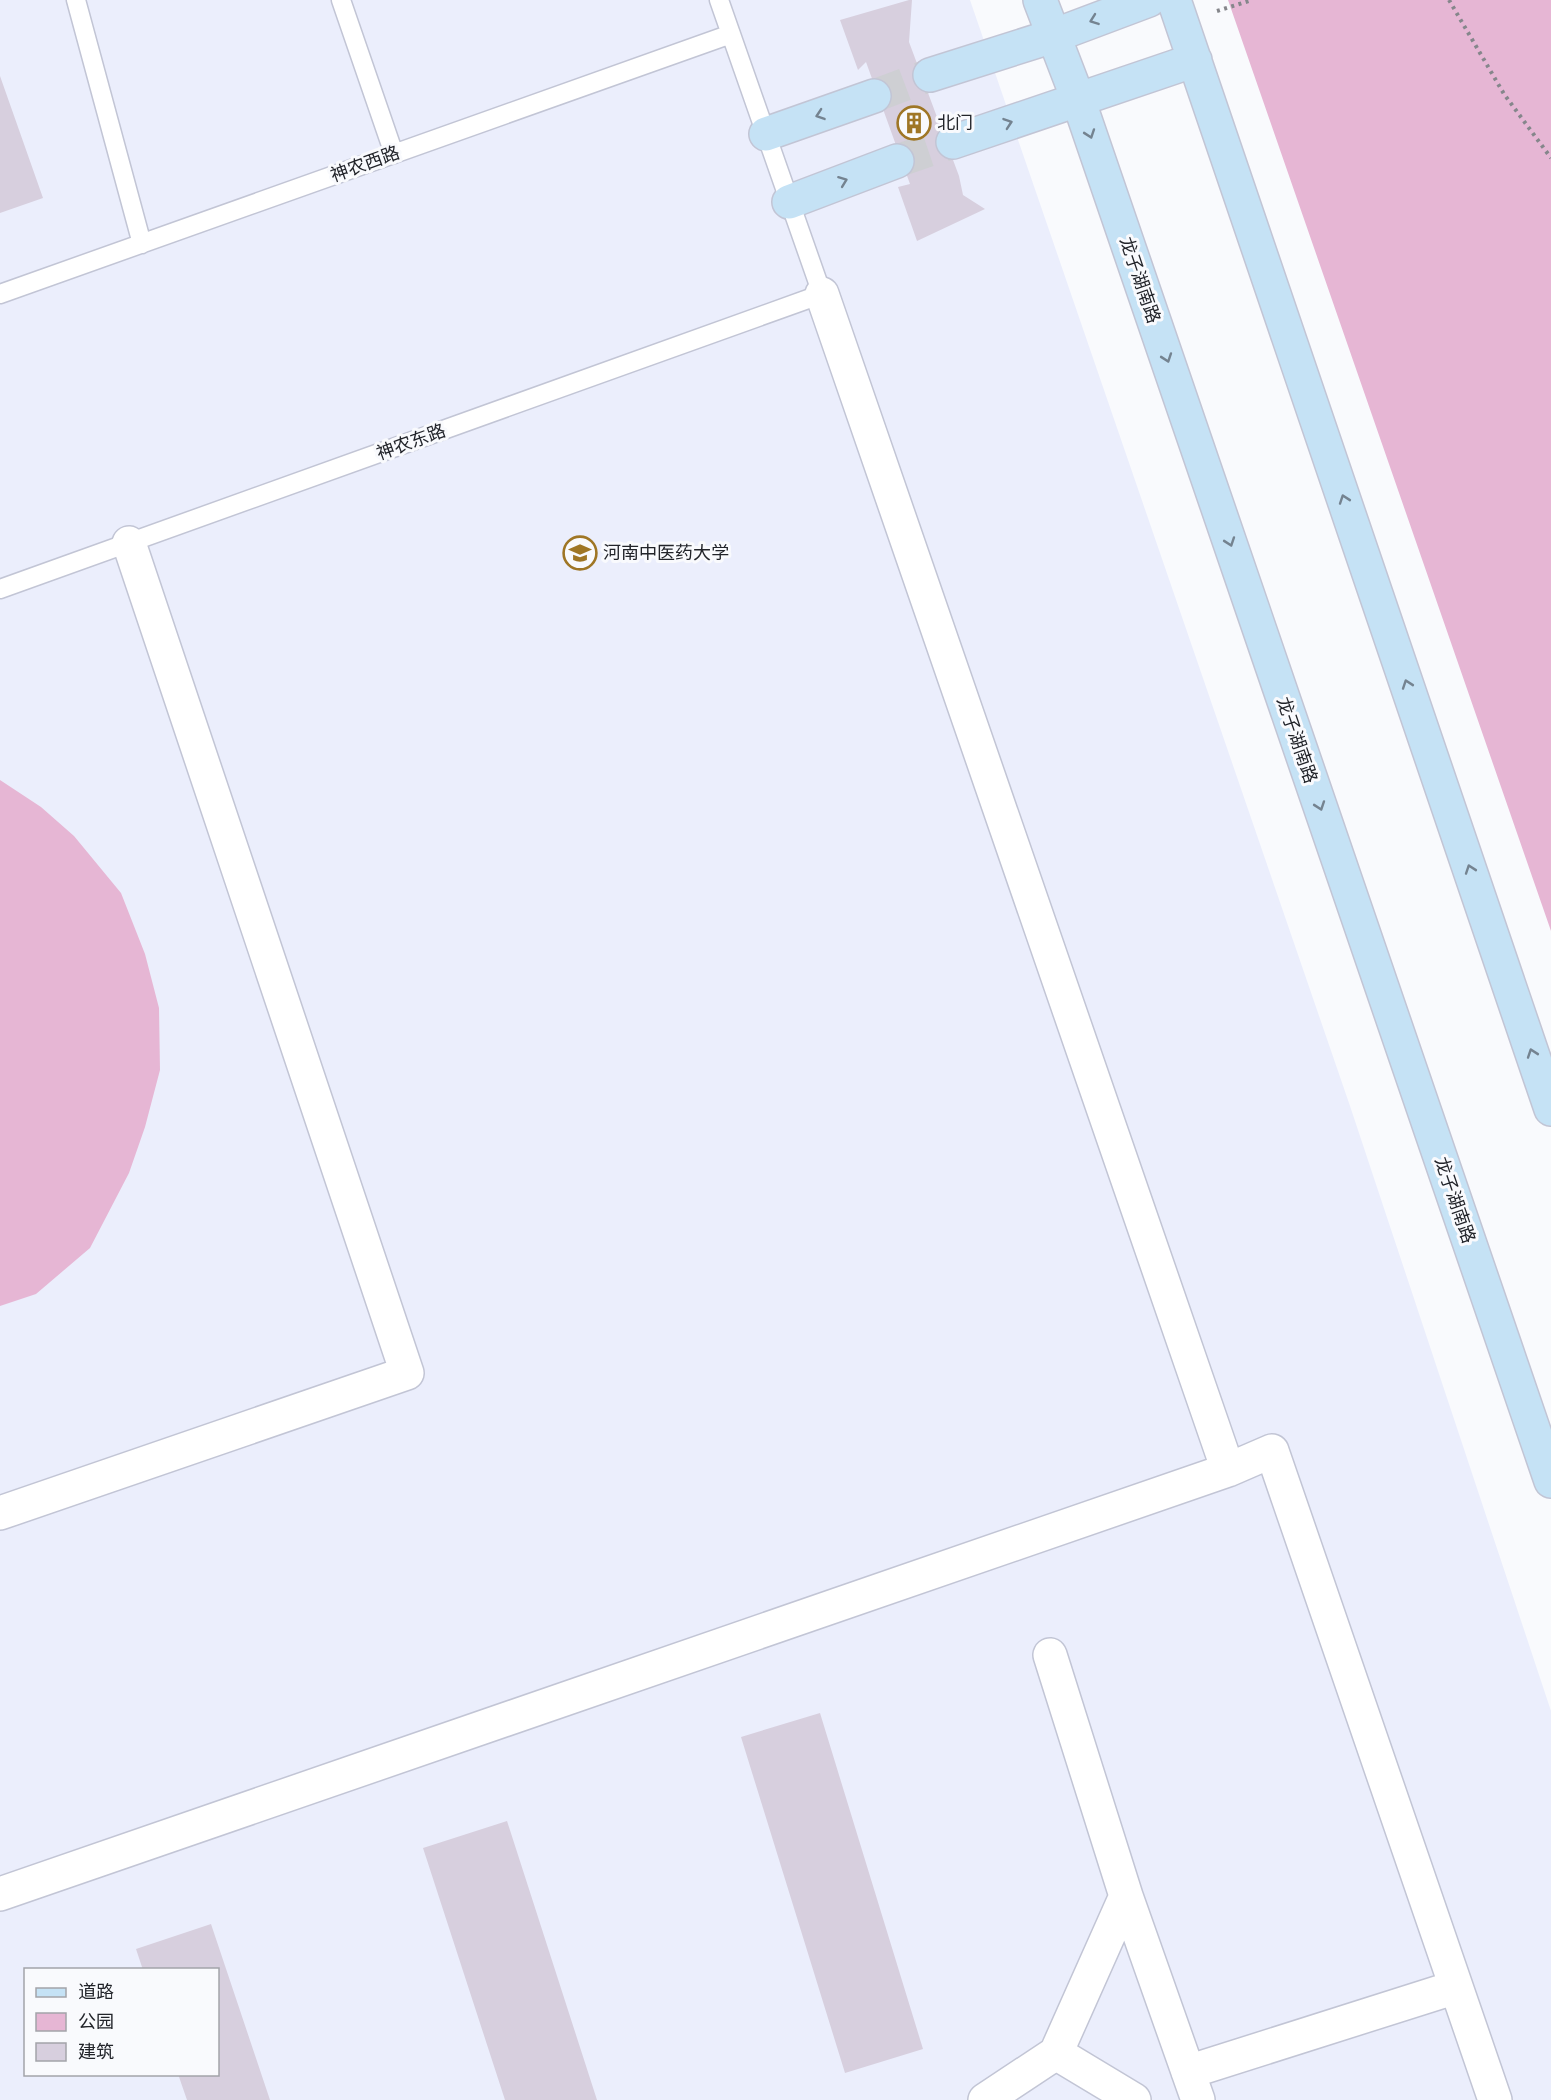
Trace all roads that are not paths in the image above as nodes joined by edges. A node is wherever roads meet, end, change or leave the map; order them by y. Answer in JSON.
{"nodes":[{"id":1,"x":76,"y":0,"type":"edge"},
{"id":2,"x":341,"y":0,"type":"edge"},
{"id":3,"x":719,"y":0,"type":"edge"},
{"id":4,"x":1040,"y":0,"type":"edge"},
{"id":5,"x":1149,"y":0,"type":"edge"},
{"id":6,"x":1174,"y":0,"type":"edge"},
{"id":7,"x":731,"y":34,"type":"junction"},
{"id":8,"x":1053,"y":36,"type":"junction"},
{"id":9,"x":1195,"y":60,"type":"junction"},
{"id":10,"x":930,"y":75,"type":"tunnel mouth"},
{"id":11,"x":874,"y":96,"type":"tunnel mouth"},
{"id":12,"x":1078,"y":99,"type":"junction"},
{"id":13,"x":766,"y":134,"type":"junction"},
{"id":14,"x":953,"y":142,"type":"tunnel mouth"},
{"id":15,"x":394,"y":154,"type":"junction"},
{"id":16,"x":897,"y":161,"type":"tunnel mouth"},
{"id":17,"x":789,"y":202,"type":"junction"},
{"id":18,"x":142,"y":244,"type":"junction"},
{"id":19,"x":0,"y":294,"type":"edge"},
{"id":20,"x":822,"y":294,"type":"junction"},
{"id":21,"x":129,"y":543,"type":"junction"},
{"id":22,"x":0,"y":589,"type":"edge"},
{"id":23,"x":1551,"y":1109,"type":"edge"},
{"id":24,"x":1228,"y":1470,"type":"junction"},
{"id":25,"x":1551,"y":1481,"type":"edge"},
{"id":26,"x":0,"y":1513,"type":"edge"},
{"id":27,"x":1050,"y":1655,"type":"dead end"},
{"id":28,"x":0,"y":1894,"type":"edge"},
{"id":29,"x":1126,"y":1896,"type":"junction"},
{"id":30,"x":1456,"y":1987,"type":"junction"},
{"id":31,"x":1056,"y":2053,"type":"junction"},
{"id":32,"x":1193,"y":2086,"type":"edge"},
{"id":33,"x":985,"y":2100,"type":"edge"},
{"id":34,"x":1134,"y":2100,"type":"edge"},
{"id":35,"x":1495,"y":2100,"type":"edge"}],
"edges":[{"from":1,"to":18,"type":"lane"},
{"from":2,"to":15,"type":"lane"},
{"from":3,"to":7,"type":"lane"},
{"from":4,"to":8,"type":"street","name":"龙子湖南路"},
{"from":5,"to":8,"type":"street","one_way":true},
{"from":6,"to":9,"type":"street"},
{"from":7,"to":13,"type":"lane"},
{"from":7,"to":15,"type":"lane","name":"神农西路"},
{"from":8,"to":10,"type":"street"},
{"from":8,"to":12,"type":"street","name":"龙子湖南路"},
{"from":9,"to":12,"type":"street"},
{"from":23,"to":9,"type":"street","one_way":true},
{"from":11,"to":13,"type":"street","one_way":true},
{"from":14,"to":12,"type":"street","one_way":true},
{"from":12,"to":25,"type":"street","name":"龙子湖南路","one_way":true},
{"from":13,"to":17,"type":"lane"},
{"from":15,"to":18,"type":"lane","name":"神农西路"},
{"from":17,"to":16,"type":"street","one_way":true},
{"from":17,"to":20,"type":"lane"},
{"from":18,"to":19,"type":"lane","name":"神农西路"},
{"from":20,"to":21,"type":"lane","name":"神农东路"},
{"from":20,"to":24,"type":"street"},
{"from":21,"to":22,"type":"lane","name":"神农东路"},
{"from":21,"to":26,"type":"street"},
{"from":24,"to":28,"type":"street"},
{"from":24,"to":30,"type":"street"},
{"from":27,"to":29,"type":"street"},
{"from":29,"to":31,"type":"street"},
{"from":29,"to":32,"type":"street"},
{"from":30,"to":32,"type":"street"},
{"from":30,"to":35,"type":"street"},
{"from":31,"to":33,"type":"street"},
{"from":31,"to":34,"type":"street"}]}
